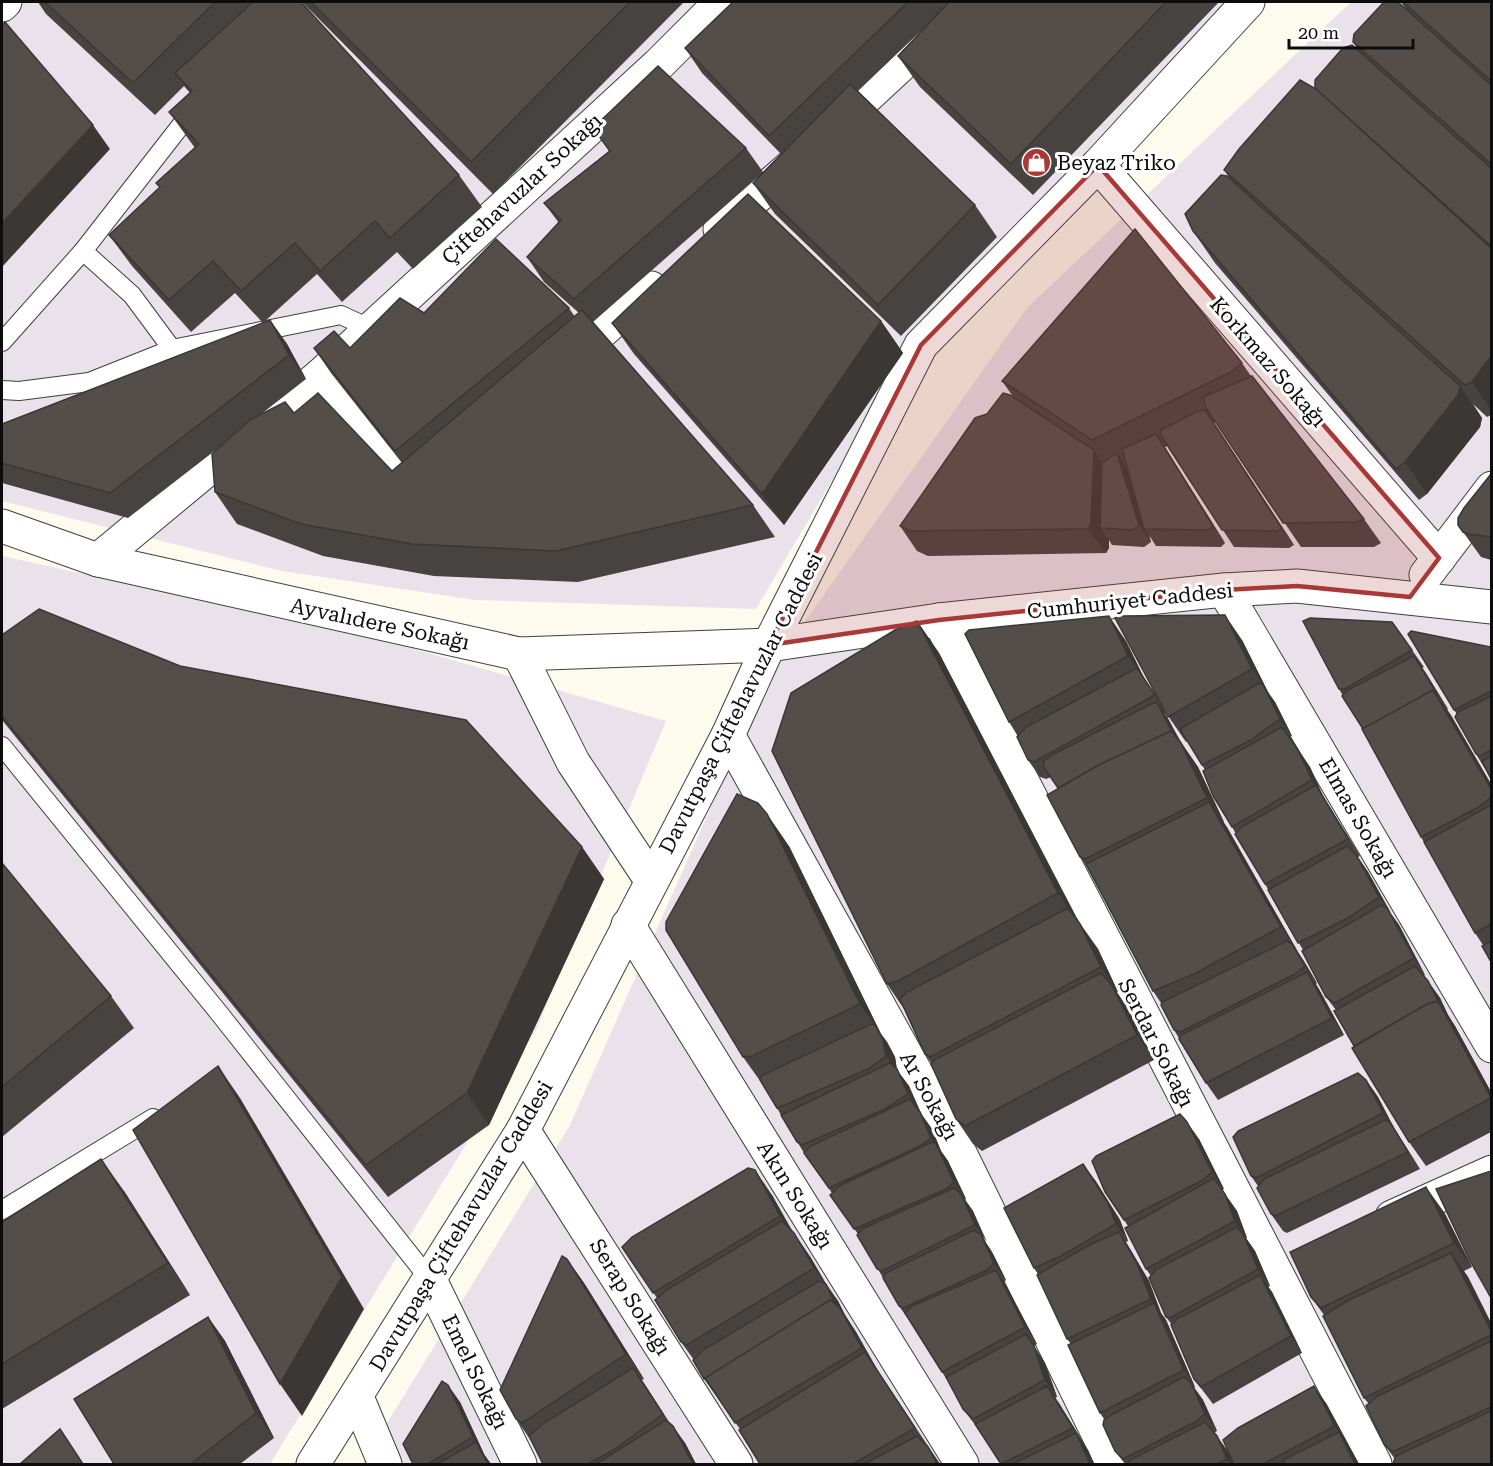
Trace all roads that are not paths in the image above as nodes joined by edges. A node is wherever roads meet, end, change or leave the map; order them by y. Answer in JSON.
{"nodes":[{"id":1,"x":721,"y":2,"type":"edge"},
{"id":2,"x":969,"y":2,"type":"edge"},
{"id":3,"x":1248,"y":2,"type":"edge"},
{"id":4,"x":182,"y":124,"type":"edge"},
{"id":5,"x":1098,"y":165,"type":"junction"},
{"id":6,"x":83,"y":252,"type":"junction"},
{"id":7,"x":370,"y":329,"type":"junction"},
{"id":8,"x":2,"y":342,"type":"edge"},
{"id":9,"x":172,"y":349,"type":"junction"},
{"id":10,"x":321,"y":375,"type":"junction"},
{"id":11,"x":544,"y":382,"type":"edge"},
{"id":12,"x":2,"y":390,"type":"edge"},
{"id":13,"x":447,"y":464,"type":"edge"},
{"id":14,"x":1491,"y":488,"type":"edge"},
{"id":15,"x":2,"y":526,"type":"edge"},
{"id":16,"x":1438,"y":558,"type":"junction"},
{"id":17,"x":98,"y":560,"type":"junction"},
{"id":18,"x":1224,"y":590,"type":"junction"},
{"id":19,"x":1410,"y":597,"type":"junction"},
{"id":20,"x":1491,"y":607,"type":"edge"},
{"id":21,"x":939,"y":620,"type":"junction"},
{"id":22,"x":769,"y":645,"type":"junction"},
{"id":23,"x":519,"y":654,"type":"junction"},
{"id":24,"x":728,"y":735,"type":"junction"},
{"id":25,"x":2,"y":746,"type":"edge"},
{"id":26,"x":651,"y":880,"type":"junction"},
{"id":27,"x":628,"y":925,"type":"junction"},
{"id":28,"x":1491,"y":1046,"type":"edge"},
{"id":29,"x":172,"y":1107,"type":"edge"},
{"id":30,"x":523,"y":1130,"type":"junction"},
{"id":31,"x":1491,"y":1172,"type":"edge"},
{"id":32,"x":2,"y":1210,"type":"edge"},
{"id":33,"x":1360,"y":1231,"type":"edge"},
{"id":34,"x":1306,"y":1256,"type":"edge"},
{"id":35,"x":1273,"y":1270,"type":"junction"},
{"id":36,"x":430,"y":1280,"type":"junction"},
{"id":37,"x":357,"y":1397,"type":"junction"},
{"id":38,"x":313,"y":1464,"type":"edge"},
{"id":39,"x":385,"y":1464,"type":"edge"},
{"id":40,"x":519,"y":1464,"type":"edge"},
{"id":41,"x":736,"y":1464,"type":"edge"},
{"id":42,"x":962,"y":1464,"type":"edge"},
{"id":43,"x":1113,"y":1464,"type":"edge"},
{"id":44,"x":1375,"y":1464,"type":"edge"}],
"edges":[{"from":1,"to":7,"type":"street","name":"Çiftehavuzlar Sokağı"},
{"from":2,"to":11,"type":"street"},
{"from":3,"to":5,"type":"street","name":"Davutpaşa Çiftehavuzlar Caddesi"},
{"from":4,"to":6,"type":"lane"},
{"from":5,"to":16,"type":"street","name":"Korkmaz Sokağı"},
{"from":5,"to":22,"type":"street","name":"Davutpaşa Çiftehavuzlar Caddesi"},
{"from":6,"to":8,"type":"lane"},
{"from":6,"to":9,"type":"lane"},
{"from":7,"to":9,"type":"lane"},
{"from":7,"to":10,"type":"street","name":"Çiftehavuzlar Sokağı"},
{"from":9,"to":12,"type":"lane"},
{"from":10,"to":13,"type":"street"},
{"from":10,"to":17,"type":"street","name":"Çiftehavuzlar Sokağı"},
{"from":14,"to":16,"type":"street"},
{"from":15,"to":17,"type":"street","name":"Ayvalıdere Sokağı"},
{"from":16,"to":19,"type":"street"},
{"from":17,"to":23,"type":"street","name":"Ayvalıdere Sokağı"},
{"from":18,"to":19,"type":"street","name":"Cumhuriyet Caddesi"},
{"from":18,"to":21,"type":"street","name":"Cumhuriyet Caddesi"},
{"from":18,"to":28,"type":"street","name":"Elmas Sokağı"},
{"from":19,"to":20,"type":"street","name":"Cumhuriyet Caddesi"},
{"from":21,"to":22,"type":"street","name":"Cumhuriyet Caddesi"},
{"from":21,"to":35,"type":"street","name":"Serdar Sokağı"},
{"from":22,"to":23,"type":"street","name":"Ayvalıdere Sokağı"},
{"from":22,"to":24,"type":"street","name":"Davutpaşa Çiftehavuzlar Caddesi"},
{"from":23,"to":26,"type":"street"},
{"from":24,"to":26,"type":"street","name":"Davutpaşa Çiftehavuzlar Caddesi"},
{"from":24,"to":43,"type":"street","name":"Ar Sokağı"},
{"from":25,"to":36,"type":"lane"},
{"from":26,"to":27,"type":"street","name":"Davutpaşa Çiftehavuzlar Caddesi"},
{"from":27,"to":30,"type":"street","name":"Davutpaşa Çiftehavuzlar Caddesi"},
{"from":27,"to":42,"type":"street","name":"Akın Sokağı"},
{"from":29,"to":32,"type":"lane"},
{"from":30,"to":36,"type":"street","name":"Davutpaşa Çiftehavuzlar Caddesi"},
{"from":30,"to":41,"type":"street","name":"Serap Sokağı"},
{"from":31,"to":33,"type":"street"},
{"from":34,"to":35,"type":"street"},
{"from":35,"to":44,"type":"street","name":"Serdar Sokağı"},
{"from":36,"to":37,"type":"street","name":"Davutpaşa Çiftehavuzlar Caddesi"},
{"from":36,"to":40,"type":"street","name":"Emel Sokağı"},
{"from":37,"to":38,"type":"street","name":"Davutpaşa Çiftehavuzlar Caddesi"},
{"from":37,"to":39,"type":"street"}]}
